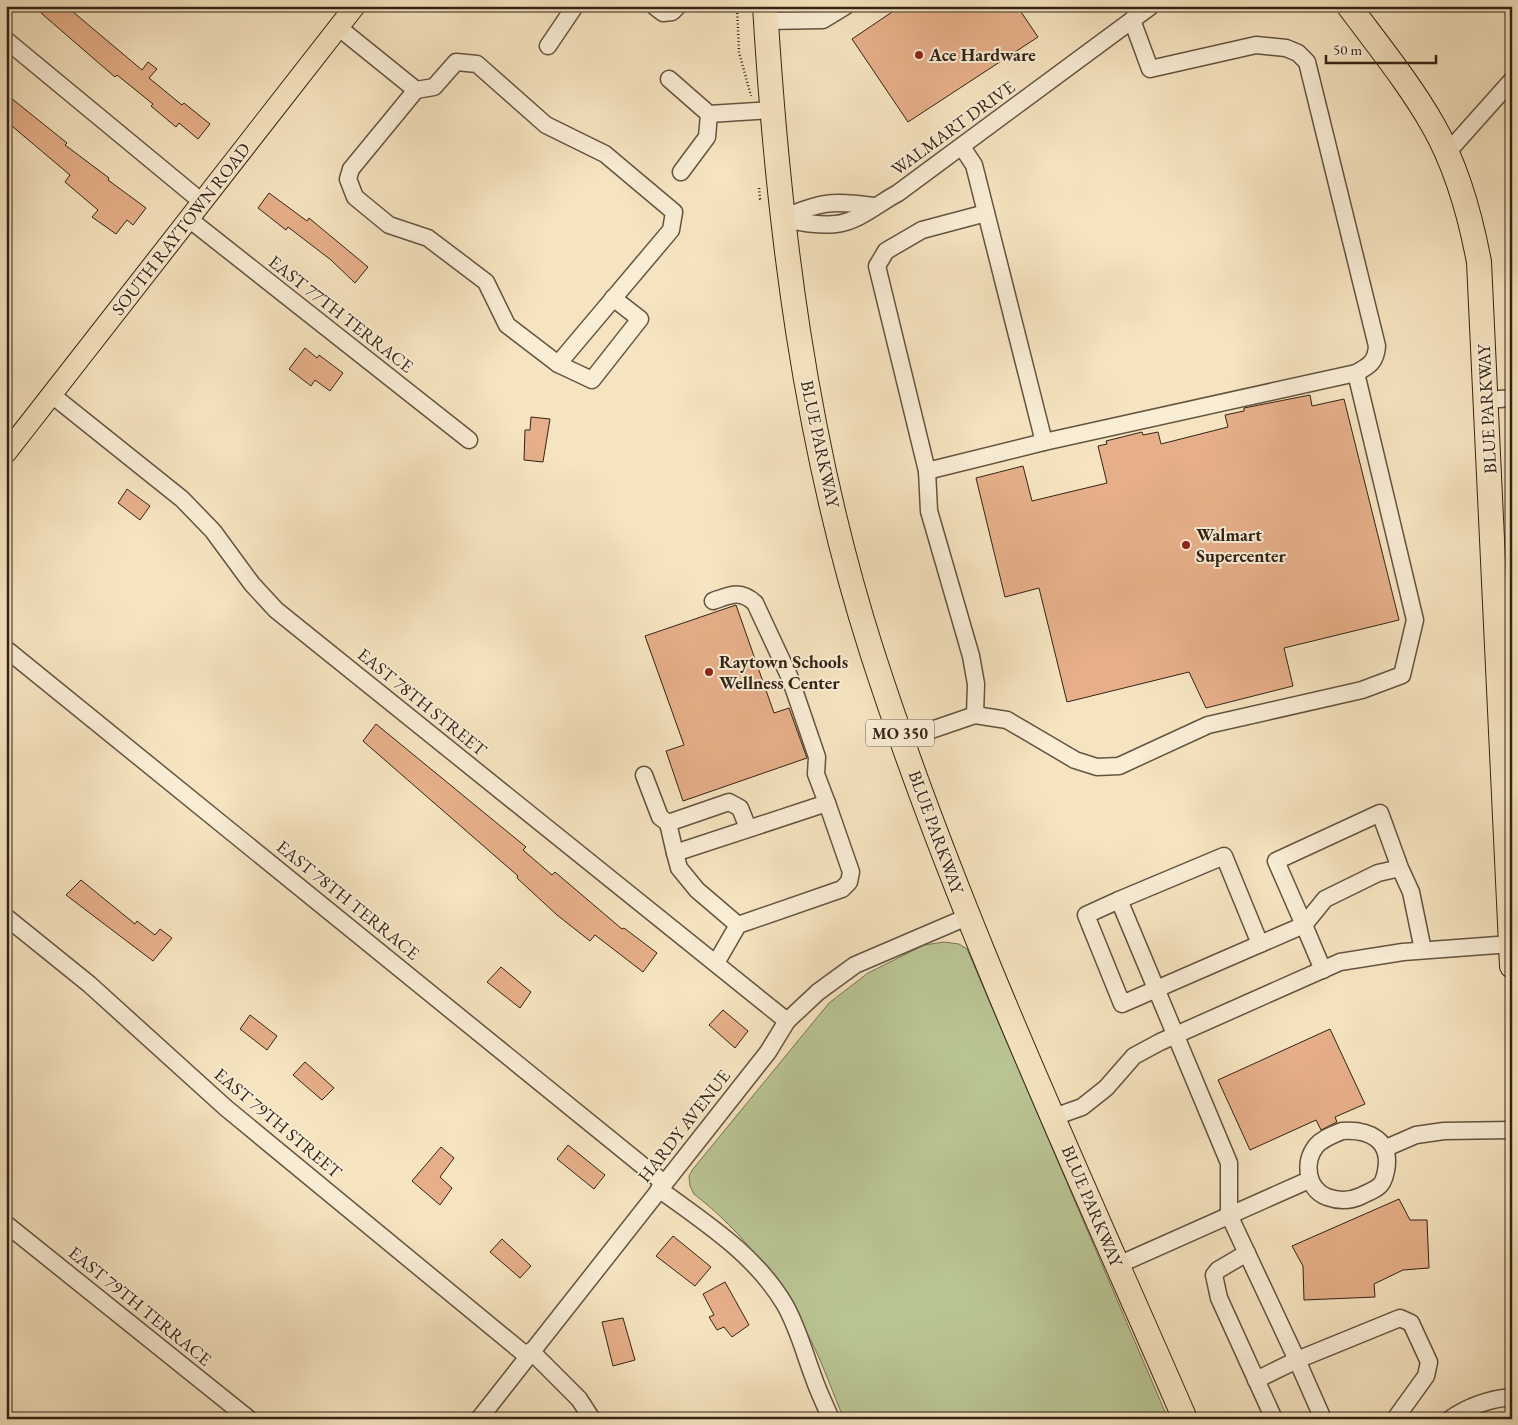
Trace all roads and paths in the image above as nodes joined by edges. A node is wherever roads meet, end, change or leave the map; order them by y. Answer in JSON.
{"nodes":[{"id":1,"x":355,"y":6,"type":"edge"},
{"id":2,"x":575,"y":6,"type":"edge"},
{"id":3,"x":654,"y":6,"type":"edge"},
{"id":4,"x":678,"y":6,"type":"edge"},
{"id":5,"x":737,"y":6,"type":"edge"},
{"id":6,"x":1151,"y":6,"type":"edge"},
{"id":7,"x":1351,"y":7,"type":"edge"},
{"id":8,"x":840,"y":8,"type":"edge"},
{"id":9,"x":765,"y":14,"type":"edge"},
{"id":10,"x":1132,"y":20,"type":"junction"},
{"id":11,"x":338,"y":27,"type":"junction"},
{"id":12,"x":6,"y":40,"type":"edge"},
{"id":13,"x":548,"y":46,"type":"dead end"},
{"id":14,"x":669,"y":79,"type":"dead end"},
{"id":15,"x":1512,"y":80,"type":"edge"},
{"id":16,"x":416,"y":90,"type":"junction"},
{"id":17,"x":761,"y":105,"type":"junction"},
{"id":18,"x":709,"y":114,"type":"junction"},
{"id":19,"x":962,"y":147,"type":"junction"},
{"id":20,"x":1446,"y":154,"type":"junction"},
{"id":21,"x":681,"y":172,"type":"dead end"},
{"id":22,"x":202,"y":202,"type":"junction"},
{"id":23,"x":986,"y":213,"type":"junction"},
{"id":24,"x":189,"y":218,"type":"junction"},
{"id":25,"x":782,"y":219,"type":"junction"},
{"id":26,"x":613,"y":298,"type":"junction"},
{"id":27,"x":558,"y":364,"type":"junction"},
{"id":28,"x":1356,"y":373,"type":"junction"},
{"id":29,"x":52,"y":395,"type":"junction"},
{"id":30,"x":1512,"y":398,"type":"edge"},
{"id":31,"x":1487,"y":400,"type":"junction"},
{"id":32,"x":469,"y":440,"type":"dead end"},
{"id":33,"x":1044,"y":442,"type":"junction"},
{"id":34,"x":6,"y":453,"type":"edge"},
{"id":35,"x":926,"y":471,"type":"junction"},
{"id":36,"x":713,"y":601,"type":"dead end"},
{"id":37,"x":6,"y":649,"type":"edge"},
{"id":38,"x":975,"y":715,"type":"junction"},
{"id":39,"x":902,"y":740,"type":"junction"},
{"id":40,"x":644,"y":775,"type":"dead end"},
{"id":41,"x":827,"y":803,"type":"junction"},
{"id":42,"x":668,"y":822,"type":"junction"},
{"id":43,"x":748,"y":828,"type":"junction"},
{"id":44,"x":675,"y":852,"type":"junction"},
{"id":45,"x":1400,"y":868,"type":"junction"},
{"id":46,"x":1510,"y":898,"type":"edge"},
{"id":47,"x":1119,"y":900,"type":"junction"},
{"id":48,"x":6,"y":917,"type":"edge"},
{"id":49,"x":967,"y":917,"type":"junction"},
{"id":50,"x":738,"y":925,"type":"junction"},
{"id":51,"x":1304,"y":925,"type":"junction"},
{"id":52,"x":1260,"y":944,"type":"junction"},
{"id":53,"x":1423,"y":950,"type":"junction"},
{"id":54,"x":1511,"y":955,"type":"edge"},
{"id":55,"x":716,"y":963,"type":"junction"},
{"id":56,"x":1323,"y":970,"type":"junction"},
{"id":57,"x":1156,"y":989,"type":"junction"},
{"id":58,"x":787,"y":1021,"type":"junction"},
{"id":59,"x":1175,"y":1035,"type":"junction"},
{"id":60,"x":1054,"y":1117,"type":"junction"},
{"id":61,"x":1512,"y":1130,"type":"edge"},
{"id":62,"x":1386,"y":1148,"type":"junction"},
{"id":63,"x":1309,"y":1180,"type":"junction"},
{"id":64,"x":662,"y":1186,"type":"junction"},
{"id":65,"x":1230,"y":1215,"type":"junction"},
{"id":66,"x":6,"y":1224,"type":"edge"},
{"id":67,"x":1247,"y":1253,"type":"junction"},
{"id":68,"x":1118,"y":1265,"type":"junction"},
{"id":69,"x":529,"y":1354,"type":"junction"},
{"id":70,"x":1297,"y":1360,"type":"junction"},
{"id":71,"x":1256,"y":1380,"type":"junction"},
{"id":72,"x":1512,"y":1397,"type":"edge"},
{"id":73,"x":249,"y":1419,"type":"edge"},
{"id":74,"x":479,"y":1419,"type":"edge"},
{"id":75,"x":592,"y":1419,"type":"edge"},
{"id":76,"x":831,"y":1419,"type":"edge"},
{"id":77,"x":1184,"y":1419,"type":"edge"},
{"id":78,"x":1274,"y":1419,"type":"edge"},
{"id":79,"x":1322,"y":1419,"type":"edge"},
{"id":80,"x":1395,"y":1419,"type":"edge"},
{"id":81,"x":1450,"y":1419,"type":"edge"}],
"edges":[{"from":1,"to":11,"type":"main road","name":"SOUTH RAYTOWN ROAD"},
{"from":2,"to":13,"type":"street"},
{"from":3,"to":4,"type":"street"},
{"from":5,"to":17,"type":"path"},
{"from":6,"to":10,"type":"street","name":"WALMART DRIVE"},
{"from":7,"to":20,"type":"highway","name":"BLUE PARKWAY"},
{"from":8,"to":9,"type":"street"},
{"from":9,"to":17,"type":"highway","name":"BLUE PARKWAY","number":"MO 350"},
{"from":10,"to":19,"type":"street","name":"WALMART DRIVE"},
{"from":10,"to":28,"type":"street"},
{"from":11,"to":16,"type":"street"},
{"from":11,"to":22,"type":"main road","name":"SOUTH RAYTOWN ROAD"},
{"from":12,"to":22,"type":"street"},
{"from":14,"to":18,"type":"street"},
{"from":15,"to":20,"type":"street"},
{"from":16,"to":26,"type":"street"},
{"from":16,"to":27,"type":"street"},
{"from":17,"to":18,"type":"street"},
{"from":17,"to":25,"type":"highway","name":"BLUE PARKWAY","number":"MO 350"},
{"from":18,"to":21,"type":"street"},
{"from":19,"to":23,"type":"street"},
{"from":19,"to":25,"type":"street","name":"WALMART DRIVE"},
{"from":20,"to":31,"type":"highway","name":"BLUE PARKWAY"},
{"from":22,"to":24,"type":"main road","name":"SOUTH RAYTOWN ROAD"},
{"from":23,"to":33,"type":"street"},
{"from":23,"to":35,"type":"street"},
{"from":24,"to":29,"type":"main road","name":"SOUTH RAYTOWN ROAD"},
{"from":24,"to":32,"type":"street","name":"EAST 77TH TERRACE"},
{"from":25,"to":39,"type":"highway","name":"BLUE PARKWAY","number":"MO 350"},
{"from":26,"to":27,"type":"street"},
{"from":26,"to":27,"type":"street"},
{"from":28,"to":33,"type":"street"},
{"from":28,"to":38,"type":"street"},
{"from":29,"to":34,"type":"main road","name":"SOUTH RAYTOWN ROAD"},
{"from":29,"to":55,"type":"street","name":"EAST 78TH STREET"},
{"from":30,"to":31,"type":"street"},
{"from":31,"to":46,"type":"highway","name":"BLUE PARKWAY"},
{"from":33,"to":35,"type":"street"},
{"from":35,"to":38,"type":"street"},
{"from":36,"to":41,"type":"street"},
{"from":37,"to":64,"type":"street","name":"EAST 78TH TERRACE"},
{"from":38,"to":39,"type":"street"},
{"from":39,"to":49,"type":"highway","name":"BLUE PARKWAY","number":"MO 350"},
{"from":40,"to":42,"type":"street"},
{"from":41,"to":43,"type":"street"},
{"from":41,"to":50,"type":"street"},
{"from":42,"to":43,"type":"street"},
{"from":42,"to":44,"type":"street"},
{"from":43,"to":44,"type":"street"},
{"from":44,"to":50,"type":"street"},
{"from":45,"to":51,"type":"street"},
{"from":45,"to":51,"type":"street"},
{"from":45,"to":53,"type":"street"},
{"from":46,"to":54,"type":"highway","name":"BLUE PARKWAY"},
{"from":47,"to":52,"type":"street"},
{"from":47,"to":57,"type":"street"},
{"from":47,"to":57,"type":"street"},
{"from":48,"to":69,"type":"street","name":"EAST 79TH STREET"},
{"from":49,"to":58,"type":"street","name":"HARDY AVENUE"},
{"from":49,"to":60,"type":"highway","name":"BLUE PARKWAY","number":"MO 350"},
{"from":50,"to":55,"type":"street"},
{"from":51,"to":52,"type":"street"},
{"from":51,"to":56,"type":"street"},
{"from":52,"to":57,"type":"street"},
{"from":53,"to":54,"type":"street"},
{"from":53,"to":56,"type":"street"},
{"from":55,"to":58,"type":"street","name":"EAST 78TH STREET"},
{"from":56,"to":59,"type":"street"},
{"from":57,"to":59,"type":"street"},
{"from":58,"to":64,"type":"street","name":"HARDY AVENUE"},
{"from":59,"to":60,"type":"street"},
{"from":59,"to":65,"type":"street"},
{"from":60,"to":68,"type":"highway","name":"BLUE PARKWAY","number":"MO 350"},
{"from":61,"to":62,"type":"street"},
{"from":62,"to":63,"type":"street"},
{"from":62,"to":63,"type":"street"},
{"from":63,"to":65,"type":"street"},
{"from":64,"to":69,"type":"street","name":"HARDY AVENUE"},
{"from":64,"to":76,"type":"street","name":"EAST 78TH TERRACE"},
{"from":65,"to":67,"type":"street"},
{"from":65,"to":68,"type":"street"},
{"from":66,"to":73,"type":"street","name":"EAST 79TH TERRACE"},
{"from":67,"to":70,"type":"street"},
{"from":67,"to":71,"type":"street"},
{"from":68,"to":77,"type":"highway","name":"BLUE PARKWAY","number":"MO 350"},
{"from":69,"to":74,"type":"street","name":"HARDY AVENUE"},
{"from":69,"to":75,"type":"street","name":"EAST 79TH STREET"},
{"from":70,"to":71,"type":"street"},
{"from":70,"to":79,"type":"street"},
{"from":70,"to":80,"type":"street"},
{"from":71,"to":78,"type":"street"},
{"from":72,"to":81,"type":"street"}]}
